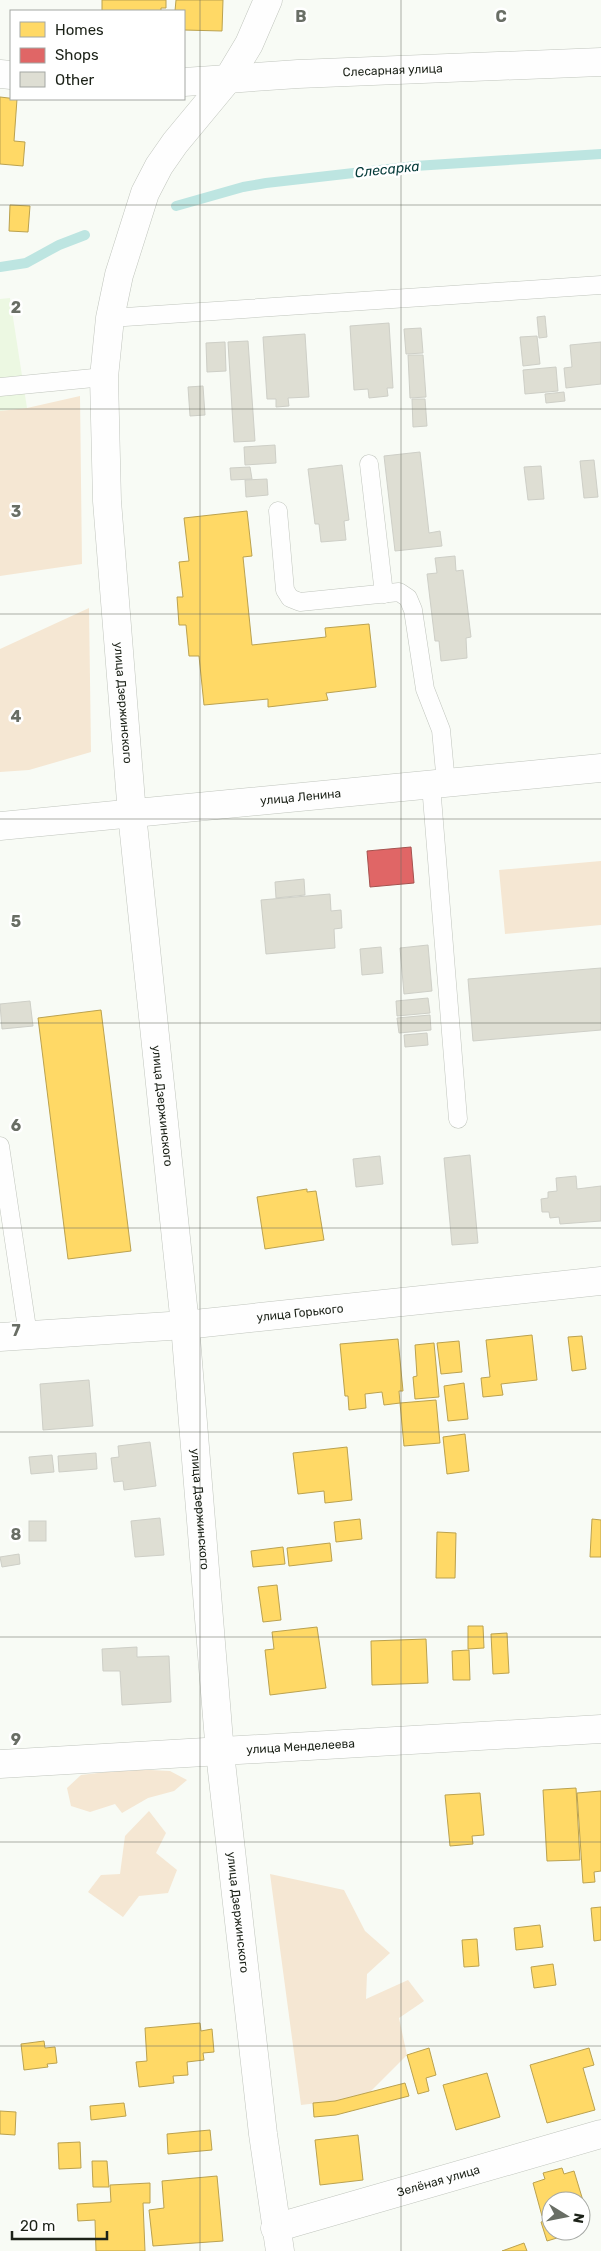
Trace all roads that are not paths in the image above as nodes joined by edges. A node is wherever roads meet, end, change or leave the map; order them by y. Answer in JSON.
{"nodes":[{"id":1,"x":268,"y":0,"type":"edge"},
{"id":2,"x":601,"y":62,"type":"edge"},
{"id":3,"x":228,"y":79,"type":"junction"},
{"id":4,"x":185,"y":82,"type":"edge"},
{"id":5,"x":601,"y":285,"type":"edge"},
{"id":6,"x":110,"y":318,"type":"junction"},
{"id":7,"x":104,"y":377,"type":"junction"},
{"id":8,"x":0,"y":387,"type":"edge"},
{"id":9,"x":369,"y":464,"type":"dead end"},
{"id":10,"x":278,"y":512,"type":"dead end"},
{"id":11,"x":384,"y":594,"type":"junction"},
{"id":12,"x":601,"y":768,"type":"edge"},
{"id":13,"x":439,"y":784,"type":"junction"},
{"id":14,"x":132,"y":814,"type":"junction"},
{"id":15,"x":0,"y":826,"type":"edge"},
{"id":16,"x":458,"y":1119,"type":"dead end"},
{"id":17,"x":0,"y":1146,"type":"edge"},
{"id":18,"x":601,"y":1281,"type":"edge"},
{"id":19,"x":185,"y":1325,"type":"junction"},
{"id":20,"x":28,"y":1335,"type":"junction"},
{"id":21,"x":0,"y":1338,"type":"edge"},
{"id":22,"x":601,"y":1729,"type":"edge"},
{"id":23,"x":220,"y":1753,"type":"junction"},
{"id":24,"x":0,"y":1764,"type":"edge"},
{"id":25,"x":601,"y":2134,"type":"edge"},
{"id":26,"x":277,"y":2240,"type":"edge"}],
"edges":[{"from":1,"to":3,"type":"main road","name":"улица Дзержинского"},
{"from":2,"to":3,"type":"main road","name":"Слесарная улица"},
{"from":3,"to":4,"type":"main road","name":"Слесарная улица"},
{"from":3,"to":6,"type":"main road","name":"улица Дзержинского"},
{"from":5,"to":6,"type":"lane"},
{"from":6,"to":7,"type":"main road","name":"улица Дзержинского"},
{"from":7,"to":8,"type":"lane"},
{"from":7,"to":14,"type":"main road","name":"улица Дзержинского"},
{"from":9,"to":11,"type":"lane"},
{"from":10,"to":11,"type":"lane"},
{"from":11,"to":13,"type":"lane"},
{"from":12,"to":13,"type":"main road","name":"улица Ленина"},
{"from":13,"to":14,"type":"main road","name":"улица Ленина"},
{"from":13,"to":16,"type":"lane"},
{"from":14,"to":15,"type":"main road","name":"улица Ленина"},
{"from":14,"to":19,"type":"main road","name":"улица Дзержинского"},
{"from":17,"to":20,"type":"lane"},
{"from":18,"to":19,"type":"main road","name":"улица Горького"},
{"from":19,"to":20,"type":"main road","name":"улица Горького"},
{"from":19,"to":23,"type":"main road","name":"улица Дзержинского"},
{"from":20,"to":21,"type":"main road","name":"улица Горького"},
{"from":22,"to":23,"type":"main road","name":"улица Менделеева"},
{"from":23,"to":24,"type":"main road","name":"улица Менделеева"},
{"from":23,"to":26,"type":"main road","name":"улица Дзержинского"},
{"from":25,"to":26,"type":"main road","name":"Зелёная улица"}]}
